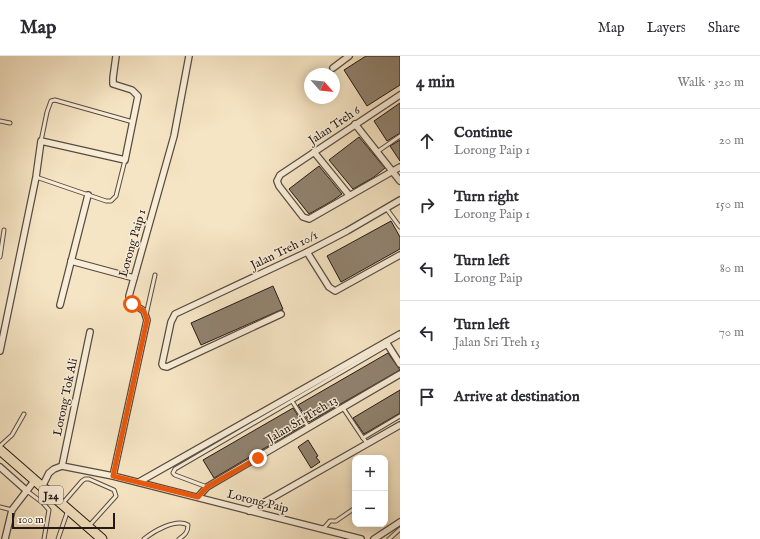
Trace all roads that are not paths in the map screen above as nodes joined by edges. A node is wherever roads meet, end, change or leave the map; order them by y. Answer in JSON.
{"nodes":[{"id":1,"x":116,"y":56,"type":"edge"},
{"id":2,"x":189,"y":56,"type":"edge"},
{"id":3,"x":349,"y":56,"type":"edge"},
{"id":4,"x":333,"y":68,"type":"dead end"},
{"id":5,"x":400,"y":95,"type":"edge"},
{"id":6,"x":0,"y":121,"type":"edge"},
{"id":7,"x":133,"y":122,"type":"junction"},
{"id":8,"x":10,"y":123,"type":"dead end"},
{"id":9,"x":355,"y":124,"type":"junction"},
{"id":10,"x":400,"y":136,"type":"edge"},
{"id":11,"x":42,"y":141,"type":"junction"},
{"id":12,"x":314,"y":152,"type":"junction"},
{"id":13,"x":377,"y":152,"type":"junction"},
{"id":14,"x":125,"y":160,"type":"junction"},
{"id":15,"x":400,"y":167,"type":"edge"},
{"id":16,"x":393,"y":172,"type":"junction"},
{"id":17,"x":36,"y":177,"type":"junction"},
{"id":18,"x":400,"y":181,"type":"edge"},
{"id":19,"x":88,"y":195,"type":"junction"},
{"id":20,"x":349,"y":195,"type":"junction"},
{"id":21,"x":400,"y":200,"type":"edge"},
{"id":22,"x":386,"y":208,"type":"junction"},
{"id":23,"x":400,"y":227,"type":"edge"},
{"id":24,"x":4,"y":230,"type":"dead end"},
{"id":25,"x":307,"y":252,"type":"junction"},
{"id":26,"x":400,"y":255,"type":"edge"},
{"id":27,"x":0,"y":257,"type":"edge"},
{"id":28,"x":71,"y":261,"type":"junction"},
{"id":29,"x":155,"y":275,"type":"dead end"},
{"id":30,"x":134,"y":278,"type":"junction"},
{"id":31,"x":60,"y":305,"type":"dead end"},
{"id":32,"x":146,"y":314,"type":"junction"},
{"id":33,"x":281,"y":314,"type":"dead end"},
{"id":34,"x":90,"y":332,"type":"dead end"},
{"id":35,"x":400,"y":334,"type":"edge"},
{"id":36,"x":387,"y":344,"type":"junction"},
{"id":37,"x":0,"y":351,"type":"edge"},
{"id":38,"x":400,"y":364,"type":"edge"},
{"id":39,"x":400,"y":374,"type":"edge"},
{"id":40,"x":292,"y":401,"type":"junction"},
{"id":41,"x":343,"y":408,"type":"junction"},
{"id":42,"x":24,"y":414,"type":"dead end"},
{"id":43,"x":400,"y":416,"type":"edge"},
{"id":44,"x":400,"y":425,"type":"edge"},
{"id":45,"x":309,"y":428,"type":"junction"},
{"id":46,"x":363,"y":438,"type":"junction"},
{"id":47,"x":368,"y":444,"type":"junction"},
{"id":48,"x":0,"y":446,"type":"edge"},
{"id":49,"x":0,"y":450,"type":"edge"},
{"id":50,"x":62,"y":466,"type":"junction"},
{"id":51,"x":0,"y":467,"type":"edge"},
{"id":52,"x":113,"y":476,"type":"junction"},
{"id":53,"x":35,"y":480,"type":"junction"},
{"id":54,"x":138,"y":482,"type":"junction"},
{"id":55,"x":42,"y":487,"type":"junction"},
{"id":56,"x":207,"y":487,"type":"junction"},
{"id":57,"x":27,"y":490,"type":"junction"},
{"id":58,"x":198,"y":497,"type":"junction"},
{"id":59,"x":0,"y":507,"type":"edge"},
{"id":60,"x":65,"y":507,"type":"junction"},
{"id":61,"x":12,"y":510,"type":"junction"},
{"id":62,"x":249,"y":510,"type":"junction"},
{"id":63,"x":352,"y":510,"type":"edge"},
{"id":64,"x":400,"y":522,"type":"edge"},
{"id":65,"x":88,"y":527,"type":"junction"},
{"id":66,"x":400,"y":529,"type":"edge"},
{"id":67,"x":323,"y":530,"type":"junction"},
{"id":68,"x":5,"y":539,"type":"edge"},
{"id":69,"x":44,"y":539,"type":"edge"},
{"id":70,"x":58,"y":539,"type":"edge"},
{"id":71,"x":102,"y":539,"type":"edge"},
{"id":72,"x":144,"y":539,"type":"edge"},
{"id":73,"x":179,"y":539,"type":"edge"},
{"id":74,"x":361,"y":539,"type":"edge"},
{"id":75,"x":374,"y":539,"type":"edge"},
{"id":76,"x":389,"y":539,"type":"edge"}],
"edges":[{"from":1,"to":7,"type":"street"},
{"from":2,"to":30,"type":"street","name":"Lorong Paip 1"},
{"from":3,"to":4,"type":"street"},
{"from":5,"to":9,"type":"street","name":"Jalan Treh 6"},
{"from":6,"to":8,"type":"lane"},
{"from":7,"to":11,"type":"lane"},
{"from":7,"to":14,"type":"street"},
{"from":9,"to":12,"type":"street","name":"Jalan Treh 6"},
{"from":9,"to":13,"type":"street"},
{"from":10,"to":13,"type":"lane"},
{"from":11,"to":14,"type":"street"},
{"from":11,"to":17,"type":"street"},
{"from":12,"to":20,"type":"street"},
{"from":12,"to":20,"type":"street","name":"Jalan Treh 6"},
{"from":13,"to":16,"type":"street"},
{"from":14,"to":19,"type":"lane"},
{"from":15,"to":16,"type":"street"},
{"from":16,"to":18,"type":"street"},
{"from":16,"to":20,"type":"street"},
{"from":17,"to":19,"type":"lane"},
{"from":17,"to":37,"type":"street"},
{"from":19,"to":28,"type":"street"},
{"from":21,"to":22,"type":"street","name":"Jalan Treh 10/1"},
{"from":22,"to":23,"type":"lane"},
{"from":22,"to":25,"type":"street","name":"Jalan Treh 10/1"},
{"from":24,"to":27,"type":"lane"},
{"from":25,"to":26,"type":"street"},
{"from":25,"to":33,"type":"street","name":"Jalan Treh 10/1"},
{"from":28,"to":30,"type":"street"},
{"from":28,"to":31,"type":"street"},
{"from":29,"to":32,"type":"lane"},
{"from":30,"to":32,"type":"street","name":"Lorong Paip 1"},
{"from":32,"to":52,"type":"street"},
{"from":34,"to":50,"type":"street","name":"Lorong Tok Ali"},
{"from":35,"to":36,"type":"street"},
{"from":36,"to":38,"type":"street"},
{"from":36,"to":40,"type":"lane"},
{"from":36,"to":54,"type":"street"},
{"from":39,"to":41,"type":"street","name":"Jalan Sri Treh 13"},
{"from":40,"to":45,"type":"lane"},
{"from":40,"to":56,"type":"lane"},
{"from":41,"to":45,"type":"street","name":"Jalan Sri Treh 13"},
{"from":41,"to":46,"type":"lane"},
{"from":42,"to":48,"type":"lane"},
{"from":43,"to":46,"type":"lane"},
{"from":44,"to":47,"type":"street"},
{"from":45,"to":56,"type":"street","name":"Jalan Sri Treh 13"},
{"from":46,"to":47,"type":"lane"},
{"from":47,"to":62,"type":"street"},
{"from":49,"to":53,"type":"main road","number":"J24"},
{"from":50,"to":52,"type":"street","name":"Lorong Paip"},
{"from":50,"to":55,"type":"street"},
{"from":51,"to":57,"type":"street"},
{"from":52,"to":54,"type":"street","name":"Lorong Paip"},
{"from":53,"to":55,"type":"main road","number":"J24"},
{"from":53,"to":57,"type":"street"},
{"from":54,"to":58,"type":"street","name":"Lorong Paip"},
{"from":55,"to":60,"type":"main road","number":"J24"},
{"from":56,"to":58,"type":"street","name":"Jalan Sri Treh 13"},
{"from":57,"to":61,"type":"street"},
{"from":57,"to":69,"type":"lane"},
{"from":58,"to":62,"type":"street","name":"Lorong Paip"},
{"from":59,"to":61,"type":"lane"},
{"from":60,"to":65,"type":"main road","number":"J24"},
{"from":60,"to":65,"type":"lane"},
{"from":60,"to":70,"type":"lane"},
{"from":61,"to":68,"type":"street"},
{"from":62,"to":67,"type":"street","name":"Lorong Paip"},
{"from":63,"to":67,"type":"lane"},
{"from":64,"to":75,"type":"street"},
{"from":65,"to":71,"type":"main road","number":"J24"},
{"from":66,"to":76,"type":"lane"},
{"from":67,"to":74,"type":"street","name":"Lorong Paip"},
{"from":72,"to":73,"type":"lane"}]}
